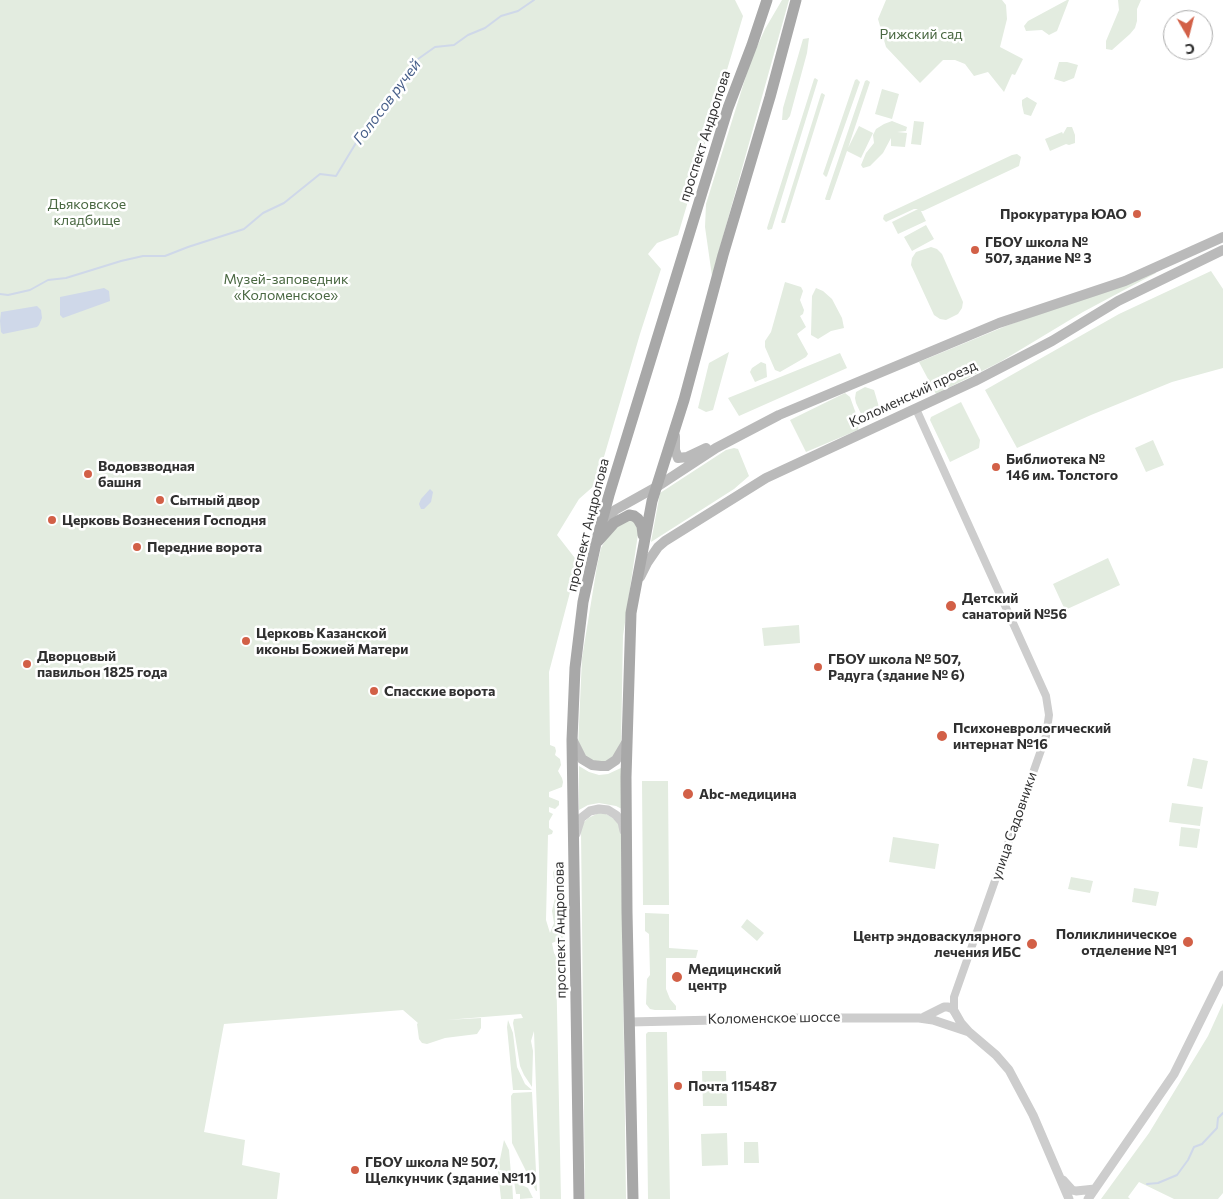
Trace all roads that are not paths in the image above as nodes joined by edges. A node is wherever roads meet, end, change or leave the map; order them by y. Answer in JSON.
{"nodes":[{"id":1,"x":767,"y":0,"type":"edge"},
{"id":2,"x":796,"y":0,"type":"edge"},
{"id":3,"x":1223,"y":237,"type":"edge"},
{"id":4,"x":1223,"y":250,"type":"edge"},
{"id":5,"x":1156,"y":268,"type":"junction"},
{"id":6,"x":1161,"y":280,"type":"junction"},
{"id":7,"x":916,"y":409,"type":"junction"},
{"id":8,"x":675,"y":433,"type":"junction"},
{"id":9,"x":728,"y":441,"type":"junction"},
{"id":10,"x":658,"y":486,"type":"junction"},
{"id":11,"x":601,"y":525,"type":"junction"},
{"id":12,"x":644,"y":542,"type":"junction"},
{"id":13,"x":596,"y":543,"type":"junction"},
{"id":14,"x":636,"y":587,"type":"junction"},
{"id":15,"x":572,"y":740,"type":"junction"},
{"id":16,"x":627,"y":741,"type":"junction"},
{"id":17,"x":626,"y":839,"type":"junction"},
{"id":18,"x":573,"y":845,"type":"junction"},
{"id":19,"x":1223,"y":975,"type":"edge"},
{"id":20,"x":954,"y":997,"type":"junction"},
{"id":21,"x":942,"y":1008,"type":"junction"},
{"id":22,"x":955,"y":1012,"type":"junction"},
{"id":23,"x":919,"y":1018,"type":"junction"},
{"id":24,"x":629,"y":1022,"type":"junction"},
{"id":25,"x":945,"y":1024,"type":"junction"},
{"id":26,"x":969,"y":1032,"type":"junction"},
{"id":27,"x":1059,"y":1176,"type":"junction"},
{"id":28,"x":1095,"y":1189,"type":"junction"},
{"id":29,"x":579,"y":1199,"type":"edge"},
{"id":30,"x":633,"y":1199,"type":"edge"},
{"id":31,"x":1069,"y":1199,"type":"edge"},
{"id":32,"x":1088,"y":1199,"type":"edge"},
{"id":33,"x":1093,"y":1199,"type":"edge"}],
"edges":[{"from":1,"to":11,"type":"main road","name":"проспект Андропова"},
{"from":2,"to":8,"type":"main road"},
{"from":3,"to":5,"type":"main road"},
{"from":4,"to":6,"type":"main road","name":"Коломенский проезд"},
{"from":5,"to":6,"type":"street"},
{"from":5,"to":9,"type":"main road"},
{"from":6,"to":7,"type":"main road","name":"Коломенский проезд"},
{"from":7,"to":14,"type":"main road","name":"Коломенский проезд"},
{"from":7,"to":20,"type":"street","name":"улица Садовники"},
{"from":8,"to":9,"type":"main road"},
{"from":8,"to":10,"type":"main road"},
{"from":9,"to":10,"type":"main road"},
{"from":10,"to":11,"type":"main road"},
{"from":10,"to":12,"type":"main road"},
{"from":11,"to":13,"type":"main road","name":"проспект Андропова"},
{"from":12,"to":13,"type":"main road"},
{"from":12,"to":14,"type":"main road"},
{"from":13,"to":15,"type":"main road","name":"проспект Андропова"},
{"from":14,"to":16,"type":"main road"},
{"from":15,"to":16,"type":"main road"},
{"from":15,"to":18,"type":"main road","name":"проспект Андропова"},
{"from":16,"to":17,"type":"main road"},
{"from":17,"to":18,"type":"street"},
{"from":17,"to":24,"type":"main road"},
{"from":18,"to":29,"type":"main road","name":"проспект Андропова"},
{"from":19,"to":28,"type":"street"},
{"from":20,"to":21,"type":"street","name":"улица Садовники"},
{"from":20,"to":22,"type":"street","name":"улица Садовники"},
{"from":21,"to":22,"type":"street"},
{"from":21,"to":23,"type":"street","name":"Коломенское шоссе"},
{"from":21,"to":25,"type":"street"},
{"from":22,"to":25,"type":"street"},
{"from":22,"to":26,"type":"street"},
{"from":23,"to":24,"type":"street","name":"Коломенское шоссе"},
{"from":23,"to":25,"type":"street","name":"Коломенское шоссе"},
{"from":24,"to":30,"type":"main road"},
{"from":25,"to":26,"type":"street"},
{"from":26,"to":27,"type":"street"},
{"from":27,"to":28,"type":"street"},
{"from":27,"to":31,"type":"street"},
{"from":28,"to":32,"type":"street"},
{"from":28,"to":33,"type":"street"}]}
